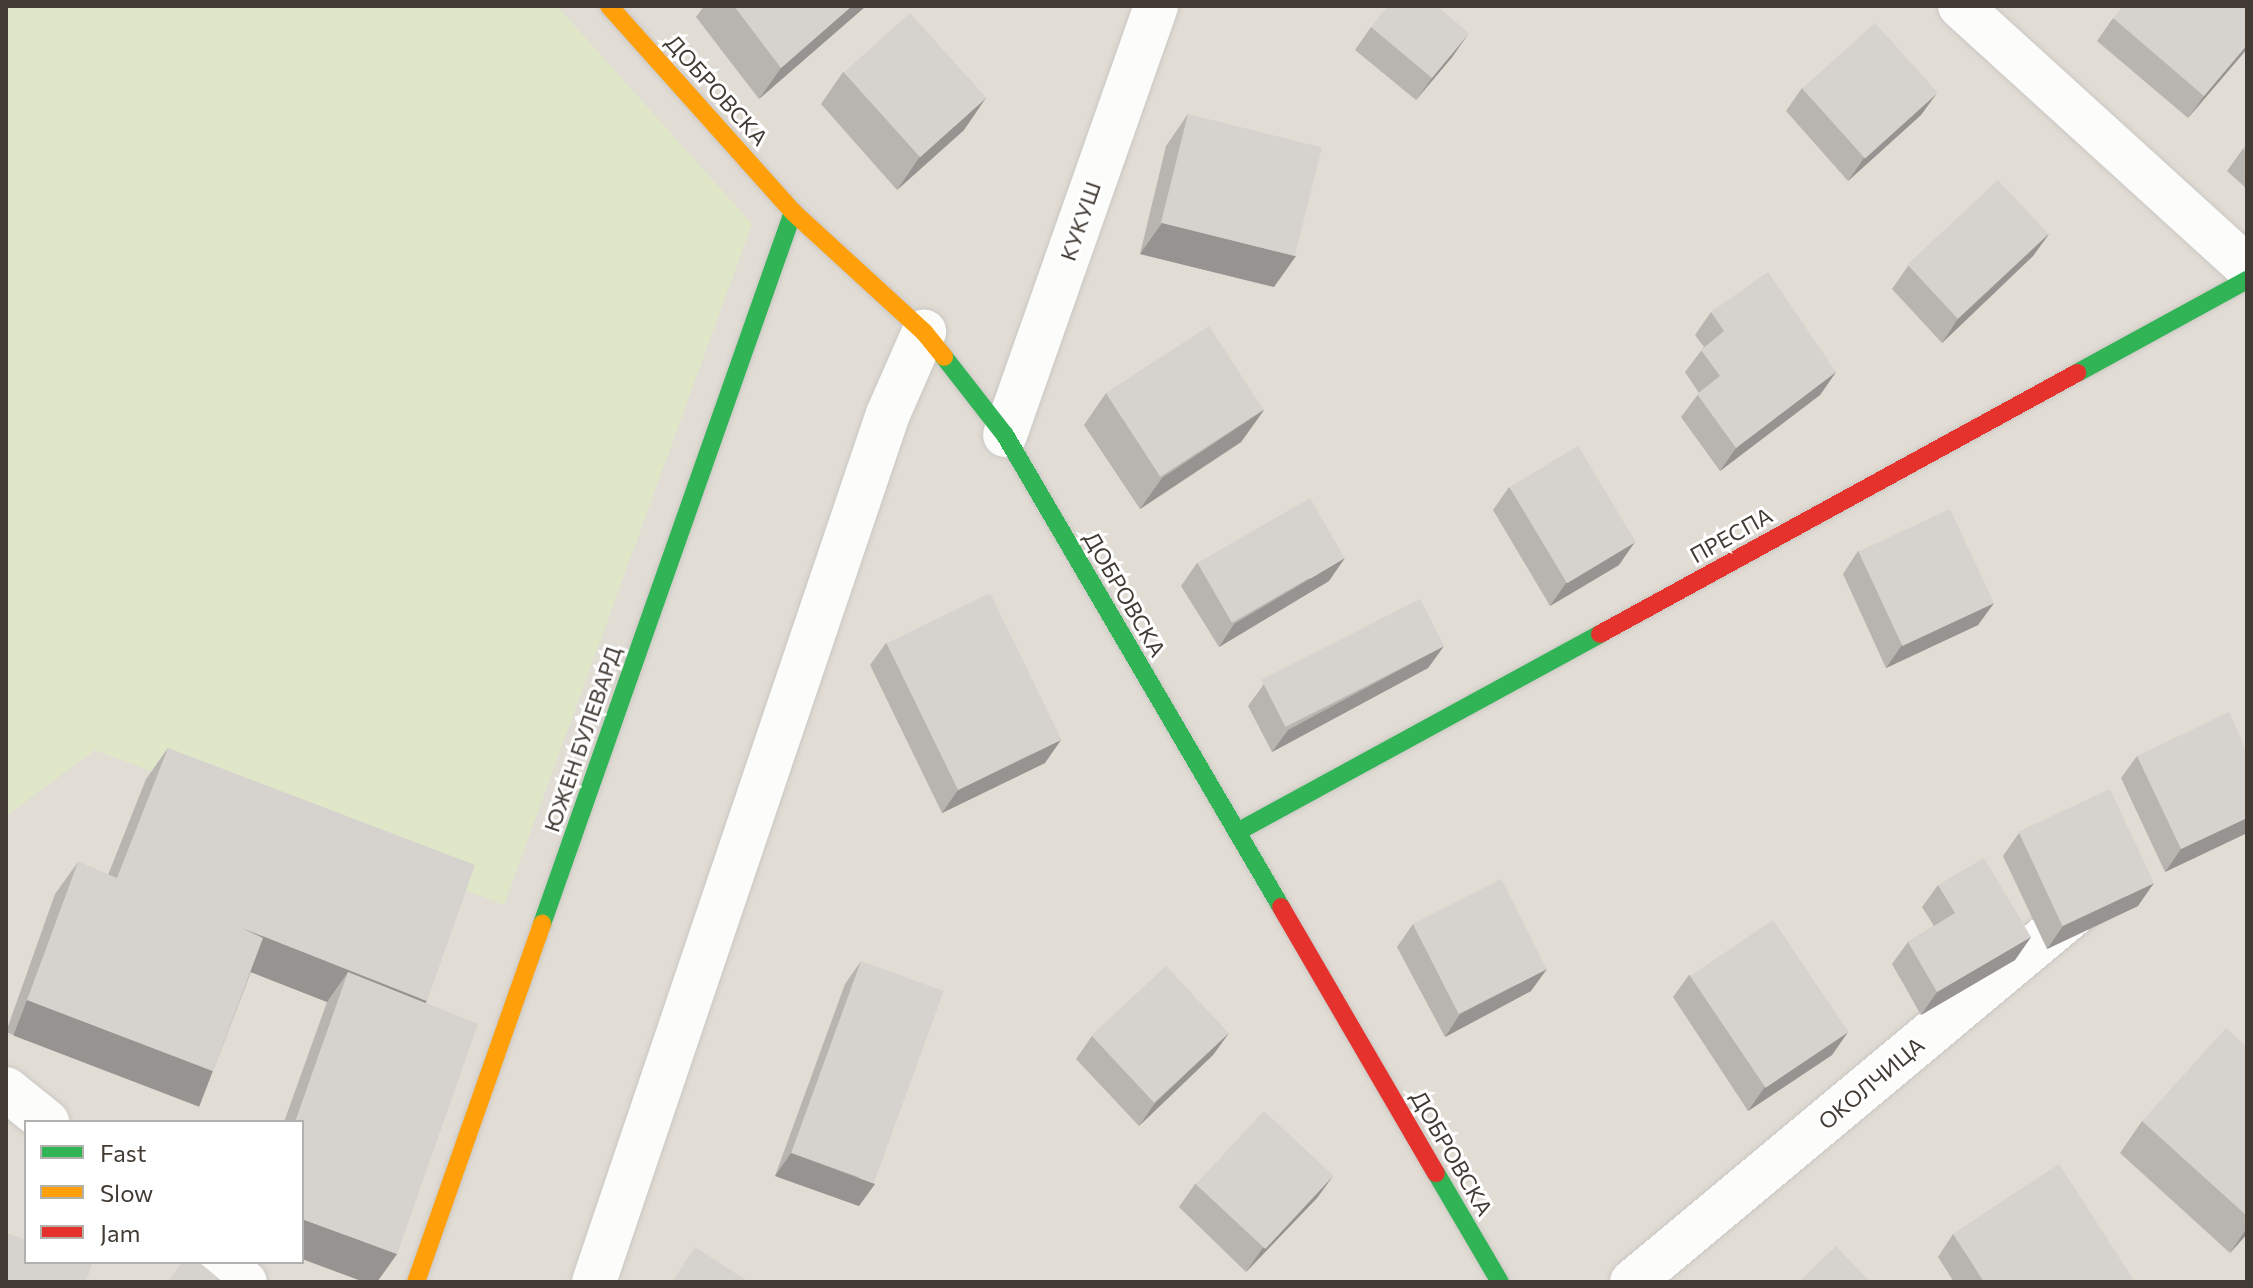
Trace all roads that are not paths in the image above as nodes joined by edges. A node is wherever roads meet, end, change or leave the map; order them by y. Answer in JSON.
{"nodes":[{"id":1,"x":609,"y":6,"type":"edge"},
{"id":2,"x":1156,"y":6,"type":"edge"},
{"id":3,"x":1960,"y":6,"type":"edge"},
{"id":4,"x":793,"y":212,"type":"junction"},
{"id":5,"x":2247,"y":267,"type":"edge"},
{"id":6,"x":2247,"y":280,"type":"edge"},
{"id":7,"x":924,"y":332,"type":"junction"},
{"id":8,"x":1005,"y":435,"type":"junction"},
{"id":9,"x":1237,"y":832,"type":"junction"},
{"id":10,"x":2111,"y":884,"type":"edge"},
{"id":11,"x":6,"y":1089,"type":"edge"},
{"id":12,"x":45,"y":1120,"type":"edge"},
{"id":13,"x":222,"y":1264,"type":"edge"},
{"id":14,"x":245,"y":1282,"type":"edge"},
{"id":15,"x":416,"y":1282,"type":"edge"},
{"id":16,"x":594,"y":1282,"type":"edge"},
{"id":17,"x":1500,"y":1282,"type":"edge"},
{"id":18,"x":1632,"y":1282,"type":"edge"}],
"edges":[{"from":1,"to":4,"type":"street","name":"ДОБРОВСКА"},
{"from":2,"to":8,"type":"street","name":"КУКУШ"},
{"from":3,"to":5,"type":"street"},
{"from":4,"to":7,"type":"street","name":"ДОБРОВСКА"},
{"from":4,"to":15,"type":"street","name":"ЮЖЕН БУЛЕВАРД"},
{"from":6,"to":9,"type":"street","name":"ПРЕСПА"},
{"from":7,"to":8,"type":"street","name":"ДОБРОВСКА"},
{"from":7,"to":16,"type":"street"},
{"from":8,"to":9,"type":"street","name":"ДОБРОВСКА"},
{"from":9,"to":17,"type":"street","name":"ДОБРОВСКА"},
{"from":10,"to":18,"type":"street","name":"ОКОЛЧИЦА"},
{"from":11,"to":12,"type":"street"},
{"from":13,"to":14,"type":"street"}]}
